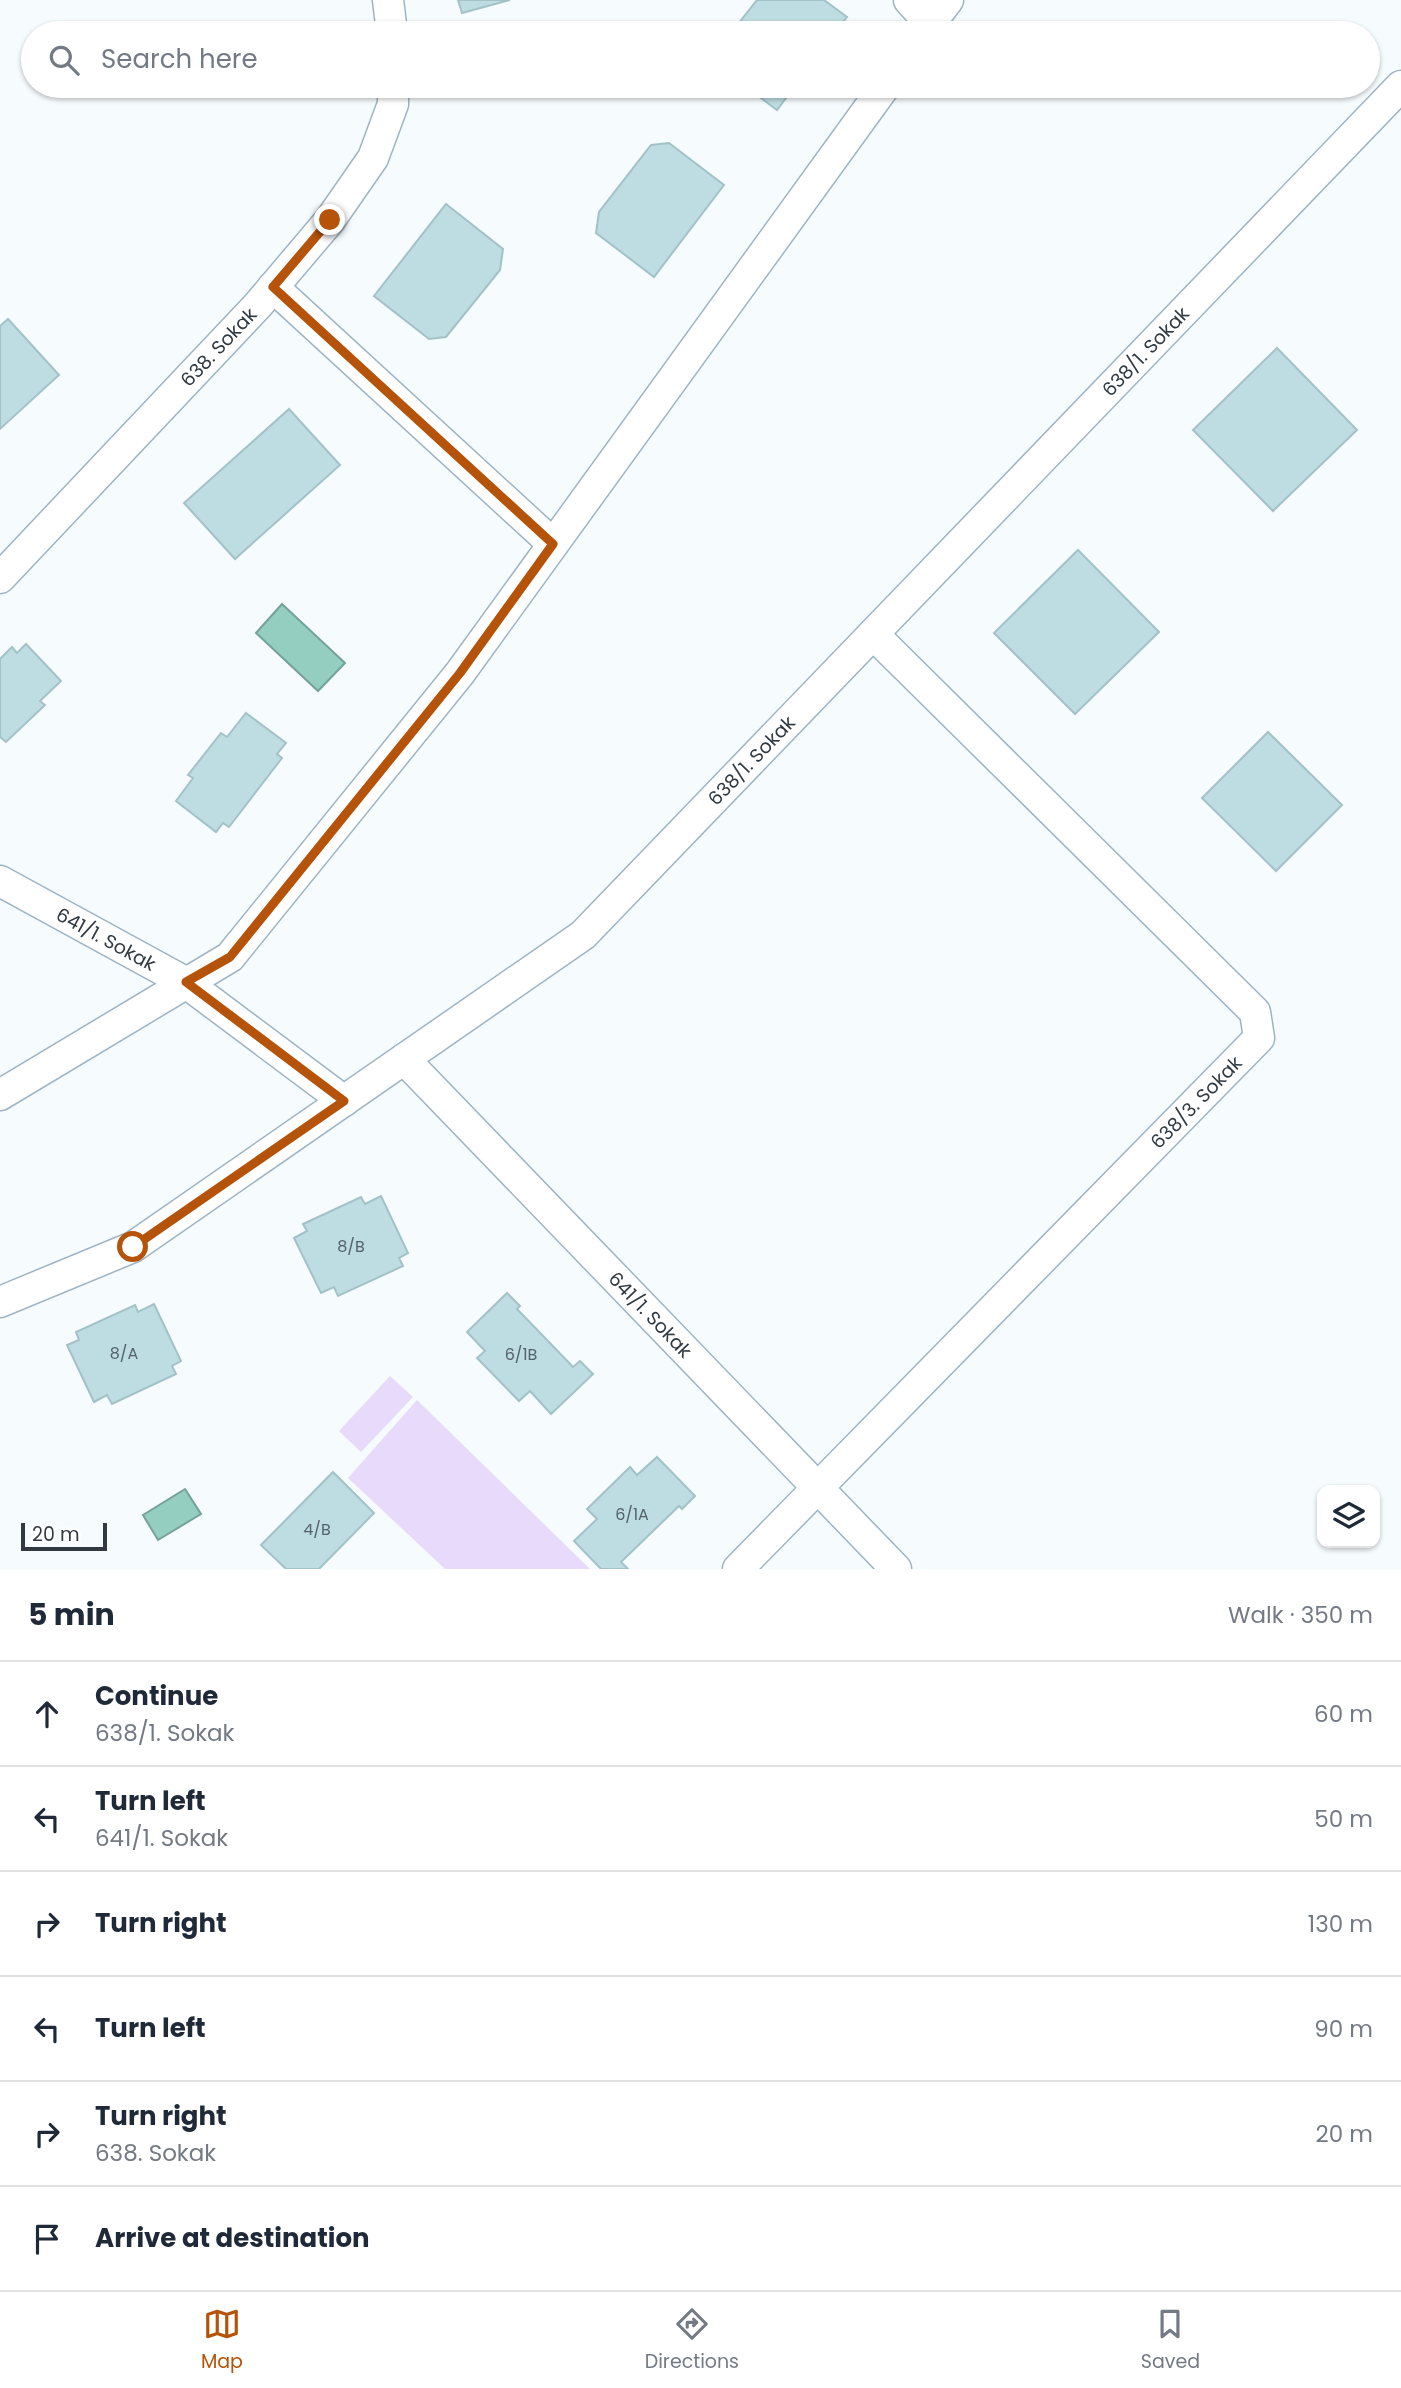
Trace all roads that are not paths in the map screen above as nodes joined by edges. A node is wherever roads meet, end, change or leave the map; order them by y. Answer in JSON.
{"nodes":[{"id":1,"x":388,"y":0,"type":"edge"},
{"id":2,"x":909,"y":0,"type":"edge"},
{"id":3,"x":934,"y":19,"type":"edge"},
{"id":4,"x":391,"y":21,"type":"edge"},
{"id":5,"x":1401,"y":86,"type":"edge"},
{"id":6,"x":393,"y":98,"type":"edge"},
{"id":7,"x":877,"y":98,"type":"edge"},
{"id":8,"x":273,"y":287,"type":"junction"},
{"id":9,"x":553,"y":544,"type":"junction"},
{"id":10,"x":0,"y":578,"type":"edge"},
{"id":11,"x":873,"y":634,"type":"junction"},
{"id":12,"x":0,"y":881,"type":"edge"},
{"id":13,"x":186,"y":982,"type":"junction"},
{"id":14,"x":404,"y":1059,"type":"junction"},
{"id":15,"x":0,"y":1095,"type":"edge"},
{"id":16,"x":344,"y":1101,"type":"junction"},
{"id":17,"x":0,"y":1302,"type":"edge"},
{"id":18,"x":818,"y":1488,"type":"junction"},
{"id":19,"x":738,"y":1569,"type":"edge"},
{"id":20,"x":897,"y":1569,"type":"edge"}],
"edges":[{"from":1,"to":4,"type":"street"},
{"from":2,"to":3,"type":"street"},
{"from":5,"to":11,"type":"street","name":"638/1. Sokak"},
{"from":6,"to":8,"type":"street","name":"638. Sokak"},
{"from":7,"to":9,"type":"street"},
{"from":8,"to":9,"type":"street"},
{"from":8,"to":10,"type":"street","name":"638. Sokak"},
{"from":9,"to":13,"type":"street"},
{"from":11,"to":14,"type":"street","name":"638/1. Sokak"},
{"from":11,"to":18,"type":"street","name":"638/3. Sokak"},
{"from":12,"to":13,"type":"street","name":"641/1. Sokak"},
{"from":13,"to":15,"type":"street"},
{"from":13,"to":16,"type":"street","name":"641/1. Sokak"},
{"from":14,"to":16,"type":"street","name":"638/1. Sokak"},
{"from":14,"to":18,"type":"street","name":"641/1. Sokak"},
{"from":16,"to":17,"type":"street","name":"638/1. Sokak"},
{"from":18,"to":19,"type":"street","name":"638/3. Sokak"},
{"from":18,"to":20,"type":"street","name":"641/1. Sokak"}]}
